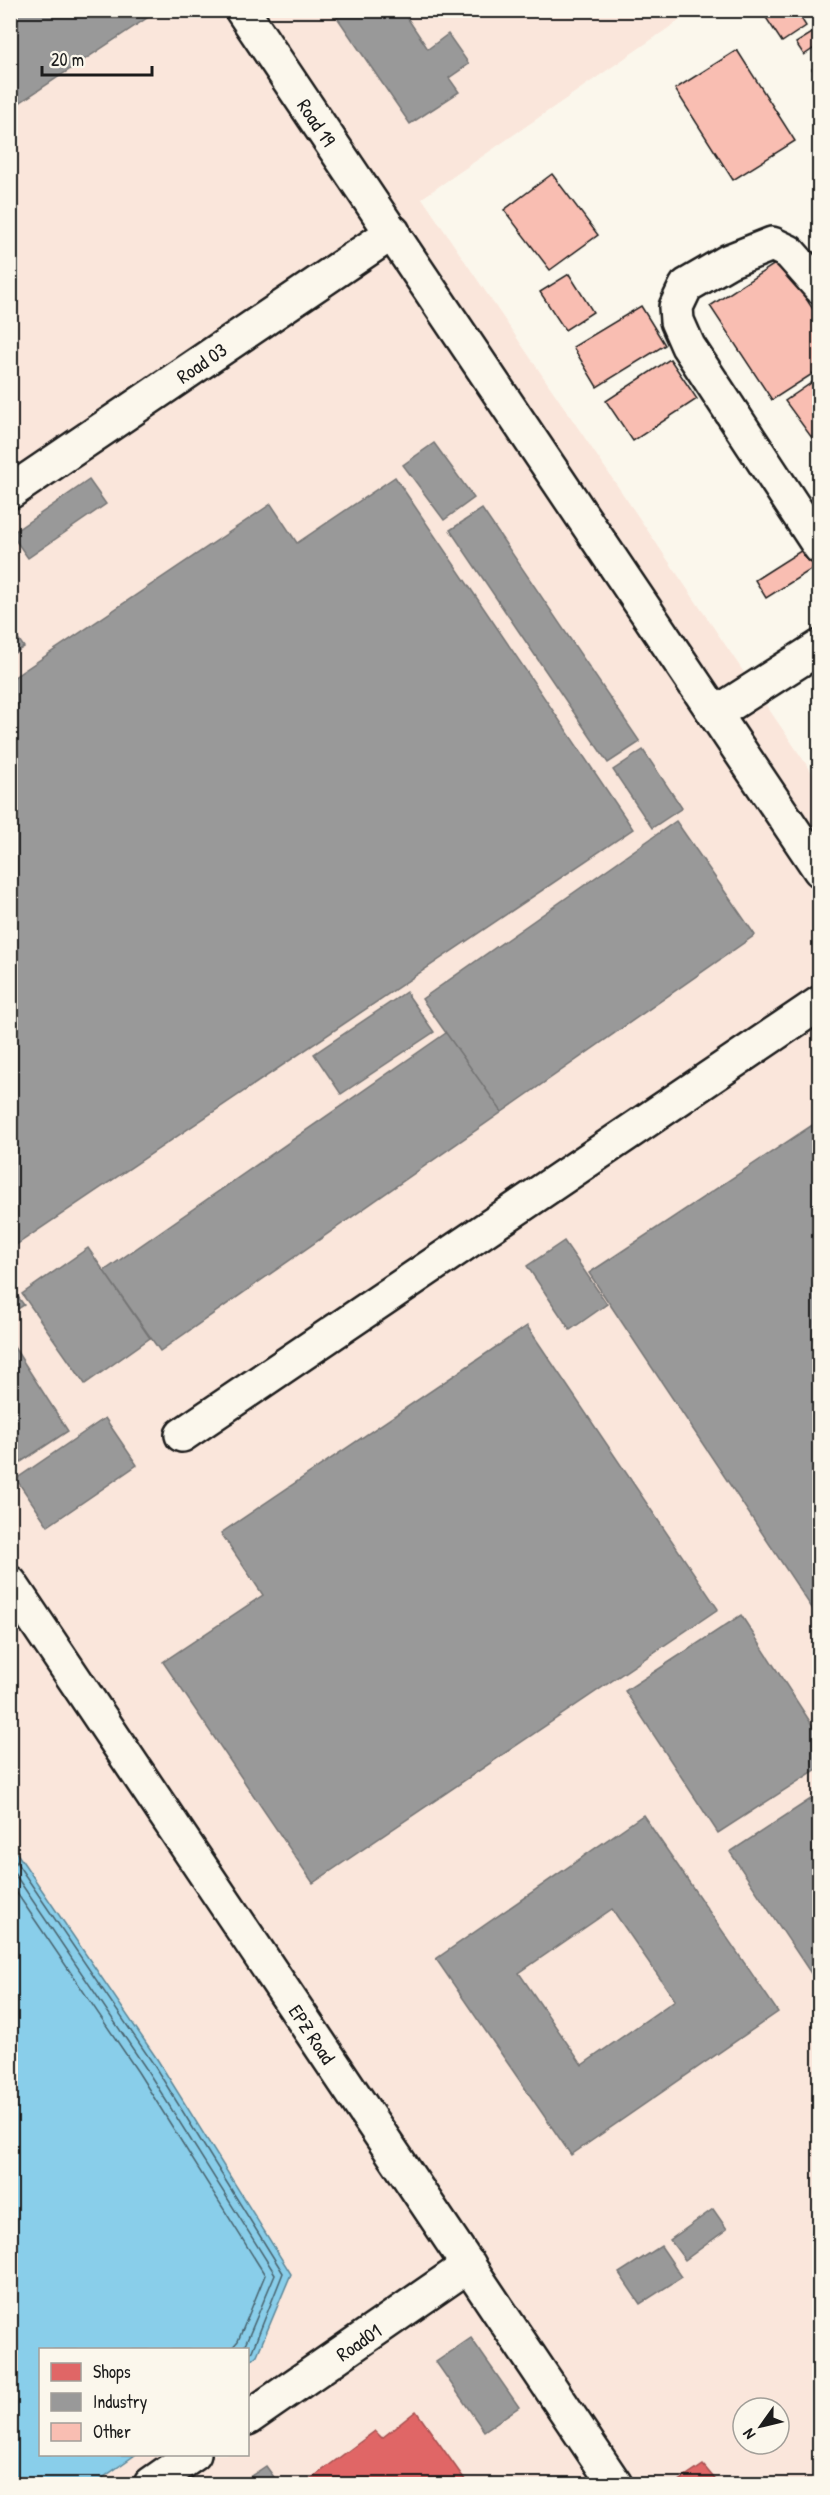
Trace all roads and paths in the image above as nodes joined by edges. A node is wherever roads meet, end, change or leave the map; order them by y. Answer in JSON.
{"nodes":[{"id":1,"x":242,"y":10,"type":"edge"},
{"id":2,"x":393,"y":232,"type":"junction"},
{"id":3,"x":819,"y":287,"type":"edge"},
{"id":4,"x":10,"y":492,"type":"edge"},
{"id":5,"x":819,"y":547,"type":"edge"},
{"id":6,"x":819,"y":647,"type":"edge"},
{"id":7,"x":716,"y":714,"type":"junction"},
{"id":8,"x":819,"y":870,"type":"edge"},
{"id":9,"x":819,"y":1003,"type":"edge"},
{"id":10,"x":182,"y":1435,"type":"dead end"},
{"id":11,"x":10,"y":1583,"type":"edge"},
{"id":12,"x":469,"y":2265,"type":"junction"},
{"id":13,"x":249,"y":2417,"type":"edge"},
{"id":14,"x":191,"y":2456,"type":"edge"},
{"id":15,"x":151,"y":2484,"type":"edge"},
{"id":16,"x":615,"y":2484,"type":"edge"}],
"edges":[{"from":1,"to":2,"type":"street","name":"Road 19"},
{"from":2,"to":4,"type":"street","name":"Road 03"},
{"from":2,"to":7,"type":"street","name":"Road 19"},
{"from":3,"to":5,"type":"street"},
{"from":6,"to":7,"type":"street"},
{"from":7,"to":8,"type":"street","name":"Road 19"},
{"from":9,"to":10,"type":"street"},
{"from":11,"to":12,"type":"street","name":"EPZ Road"},
{"from":12,"to":13,"type":"street","name":"Road01"},
{"from":12,"to":16,"type":"street","name":"EPZ Road"},
{"from":14,"to":15,"type":"street"}]}
